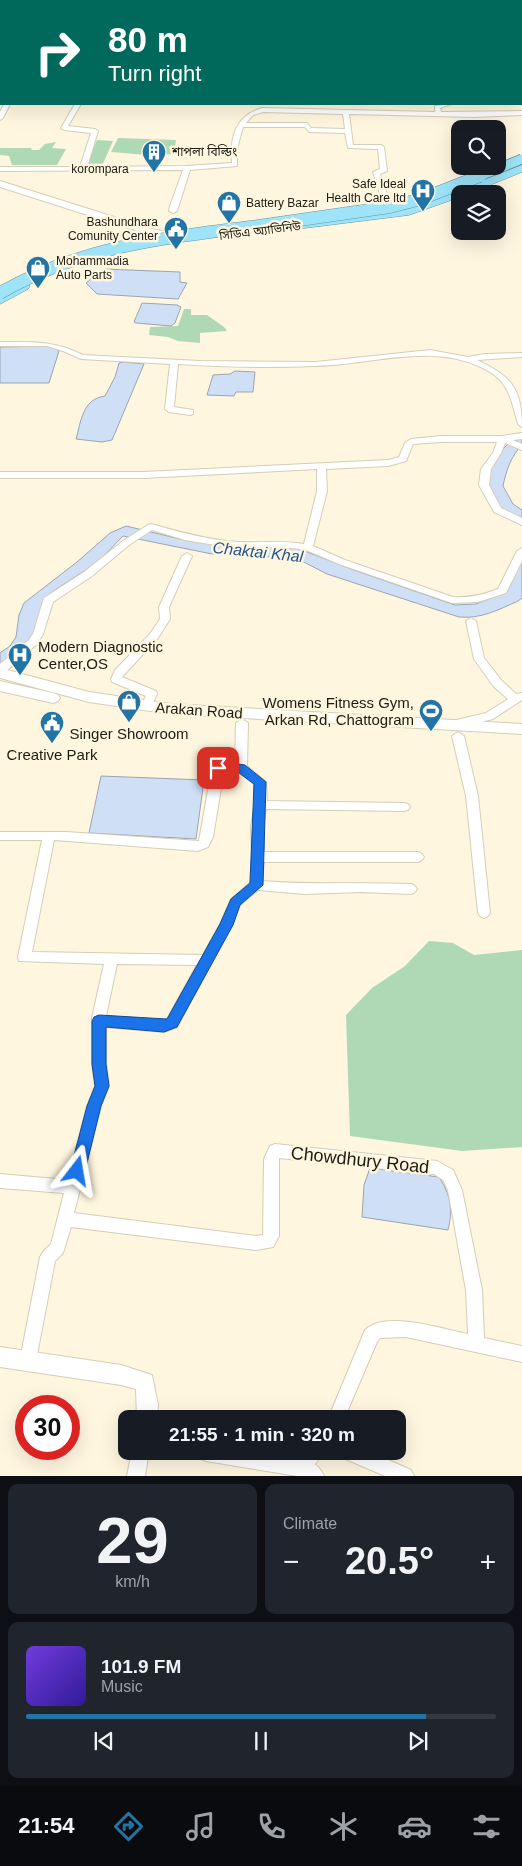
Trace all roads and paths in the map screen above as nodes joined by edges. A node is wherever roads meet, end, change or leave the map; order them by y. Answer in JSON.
{"nodes":[{"id":1,"x":6,"y":105,"type":"edge"},
{"id":2,"x":77,"y":105,"type":"edge"},
{"id":3,"x":444,"y":105,"type":"edge"},
{"id":4,"x":346,"y":113,"type":"junction"},
{"id":5,"x":522,"y":113,"type":"edge"},
{"id":6,"x":438,"y":114,"type":"junction"},
{"id":7,"x":0,"y":118,"type":"edge"},
{"id":8,"x":240,"y":125,"type":"junction"},
{"id":9,"x":348,"y":130,"type":"junction"},
{"id":10,"x":522,"y":158,"type":"edge"},
{"id":11,"x":506,"y":163,"type":"edge"},
{"id":12,"x":522,"y":163,"type":"edge"},
{"id":13,"x":187,"y":168,"type":"junction"},
{"id":14,"x":201,"y":168,"type":"dead end"},
{"id":15,"x":522,"y":168,"type":"edge"},
{"id":16,"x":0,"y":169,"type":"edge"},
{"id":17,"x":83,"y":169,"type":"junction"},
{"id":18,"x":474,"y":175,"type":"edge"},
{"id":19,"x":0,"y":184,"type":"edge"},
{"id":20,"x":387,"y":204,"type":"junction"},
{"id":21,"x":173,"y":211,"type":"dead end"},
{"id":22,"x":104,"y":216,"type":"junction"},
{"id":23,"x":183,"y":237,"type":"junction"},
{"id":24,"x":116,"y":250,"type":"junction"},
{"id":25,"x":0,"y":294,"type":"edge"},
{"id":26,"x":0,"y":299,"type":"edge"},
{"id":27,"x":0,"y":344,"type":"edge"},
{"id":28,"x":522,"y":355,"type":"edge"},
{"id":29,"x":468,"y":360,"type":"junction"},
{"id":30,"x":177,"y":362,"type":"junction"},
{"id":31,"x":190,"y":412,"type":"dead end"},
{"id":32,"x":522,"y":424,"type":"edge"},
{"id":33,"x":522,"y":436,"type":"edge"},
{"id":34,"x":504,"y":440,"type":"junction"},
{"id":35,"x":522,"y":447,"type":"edge"},
{"id":36,"x":321,"y":467,"type":"junction"},
{"id":37,"x":0,"y":475,"type":"edge"},
{"id":38,"x":522,"y":522,"type":"edge"},
{"id":39,"x":308,"y":547,"type":"junction"},
{"id":40,"x":522,"y":551,"type":"edge"},
{"id":41,"x":187,"y":556,"type":"dead end"},
{"id":42,"x":470,"y":621,"type":"dead end"},
{"id":43,"x":0,"y":671,"type":"edge"},
{"id":44,"x":0,"y":686,"type":"edge"},
{"id":45,"x":519,"y":698,"type":"edge"},
{"id":46,"x":146,"y":706,"type":"junction"},
{"id":47,"x":242,"y":723,"type":"junction"},
{"id":48,"x":446,"y":726,"type":"junction"},
{"id":49,"x":522,"y":729,"type":"edge"},
{"id":50,"x":458,"y":736,"type":"junction"},
{"id":51,"x":522,"y":738,"type":"edge"},
{"id":52,"x":241,"y":768,"type":"junction"},
{"id":53,"x":261,"y":804,"type":"junction"},
{"id":54,"x":404,"y":807,"type":"dead end"},
{"id":55,"x":0,"y":836,"type":"edge"},
{"id":56,"x":49,"y":836,"type":"junction"},
{"id":57,"x":258,"y":856,"type":"junction"},
{"id":58,"x":418,"y":857,"type":"dead end"},
{"id":59,"x":256,"y":885,"type":"junction"},
{"id":60,"x":411,"y":889,"type":"dead end"},
{"id":61,"x":484,"y":913,"type":"dead end"},
{"id":62,"x":111,"y":959,"type":"junction"},
{"id":63,"x":207,"y":960,"type":"junction"},
{"id":64,"x":99,"y":1021,"type":"junction"},
{"id":65,"x":0,"y":1180,"type":"edge"},
{"id":66,"x":73,"y":1187,"type":"junction"},
{"id":67,"x":65,"y":1219,"type":"junction"},
{"id":68,"x":476,"y":1343,"type":"junction"},
{"id":69,"x":522,"y":1354,"type":"edge"},
{"id":70,"x":0,"y":1357,"type":"edge"},
{"id":71,"x":28,"y":1360,"type":"junction"},
{"id":72,"x":147,"y":1410,"type":"edge"},
{"id":73,"x":340,"y":1410,"type":"edge"},
{"id":74,"x":139,"y":1460,"type":"edge"},
{"id":75,"x":278,"y":1460,"type":"edge"},
{"id":76,"x":367,"y":1460,"type":"edge"},
{"id":77,"x":310,"y":1464,"type":"edge"},
{"id":78,"x":136,"y":1476,"type":"edge"},
{"id":79,"x":405,"y":1476,"type":"edge"}],
"edges":[{"from":1,"to":7,"type":"street"},
{"from":2,"to":17,"type":"street"},
{"from":3,"to":6,"type":"street"},
{"from":4,"to":6,"type":"street"},
{"from":4,"to":8,"type":"street"},
{"from":4,"to":9,"type":"street"},
{"from":5,"to":6,"type":"street"},
{"from":8,"to":9,"type":"street"},
{"from":8,"to":13,"type":"street"},
{"from":9,"to":20,"type":"street"},
{"from":10,"to":11,"type":"highway","name":"সিডিএ অ্যাভিনিউ"},
{"from":10,"to":25,"type":"highway","bridge":true},
{"from":12,"to":26,"type":"highway","bridge":true},
{"from":13,"to":14,"type":"street","name":"korompara"},
{"from":13,"to":17,"type":"street","name":"korompara"},
{"from":13,"to":21,"type":"street"},
{"from":15,"to":26,"type":"highway","name":"সিডিএ অ্যাভিনিউ"},
{"from":16,"to":17,"type":"street","name":"korompara"},
{"from":18,"to":20,"type":"highway","name":"সিডিএ অ্যাভিনিউ"},
{"from":19,"to":22,"type":"main road"},
{"from":20,"to":23,"type":"highway","name":"সিডিএ অ্যাভিনিউ"},
{"from":22,"to":23,"type":"main road"},
{"from":22,"to":24,"type":"main road"},
{"from":23,"to":24,"type":"highway","name":"সিডিএ অ্যাভিনিউ"},
{"from":24,"to":25,"type":"highway","name":"সিডিএ অ্যাভিনিউ"},
{"from":27,"to":30,"type":"street"},
{"from":28,"to":29,"type":"street"},
{"from":29,"to":30,"type":"street"},
{"from":29,"to":32,"type":"street"},
{"from":30,"to":31,"type":"street"},
{"from":33,"to":34,"type":"street"},
{"from":34,"to":35,"type":"street"},
{"from":34,"to":36,"type":"street"},
{"from":34,"to":38,"type":"street"},
{"from":36,"to":37,"type":"street"},
{"from":36,"to":39,"type":"street"},
{"from":39,"to":40,"type":"street"},
{"from":39,"to":43,"type":"street"},
{"from":41,"to":46,"type":"street"},
{"from":42,"to":45,"type":"street"},
{"from":43,"to":46,"type":"main road","name":"Arakan Road"},
{"from":44,"to":47,"type":"main road","name":"Arakan Road"},
{"from":45,"to":48,"type":"street"},
{"from":46,"to":48,"type":"main road","name":"Arakan Road"},
{"from":47,"to":50,"type":"main road","name":"Arakan Road"},
{"from":47,"to":52,"type":"street"},
{"from":48,"to":49,"type":"main road","name":"Arakan Road"},
{"from":50,"to":51,"type":"main road","name":"Arakan Road"},
{"from":50,"to":61,"type":"street"},
{"from":52,"to":53,"type":"street"},
{"from":52,"to":56,"type":"street"},
{"from":53,"to":54,"type":"street"},
{"from":53,"to":57,"type":"street"},
{"from":55,"to":56,"type":"street"},
{"from":56,"to":62,"type":"street"},
{"from":57,"to":58,"type":"street"},
{"from":57,"to":59,"type":"street"},
{"from":59,"to":60,"type":"street"},
{"from":59,"to":63,"type":"street"},
{"from":62,"to":63,"type":"street"},
{"from":62,"to":64,"type":"street"},
{"from":63,"to":64,"type":"street"},
{"from":64,"to":66,"type":"street"},
{"from":65,"to":66,"type":"street"},
{"from":66,"to":67,"type":"street"},
{"from":67,"to":68,"type":"street","name":"Chowdhury Road"},
{"from":67,"to":71,"type":"street"},
{"from":68,"to":69,"type":"street"},
{"from":68,"to":73,"type":"street"},
{"from":70,"to":71,"type":"street"},
{"from":71,"to":72,"type":"street"},
{"from":74,"to":78,"type":"street"},
{"from":75,"to":77,"type":"street"},
{"from":76,"to":79,"type":"street"}]}
